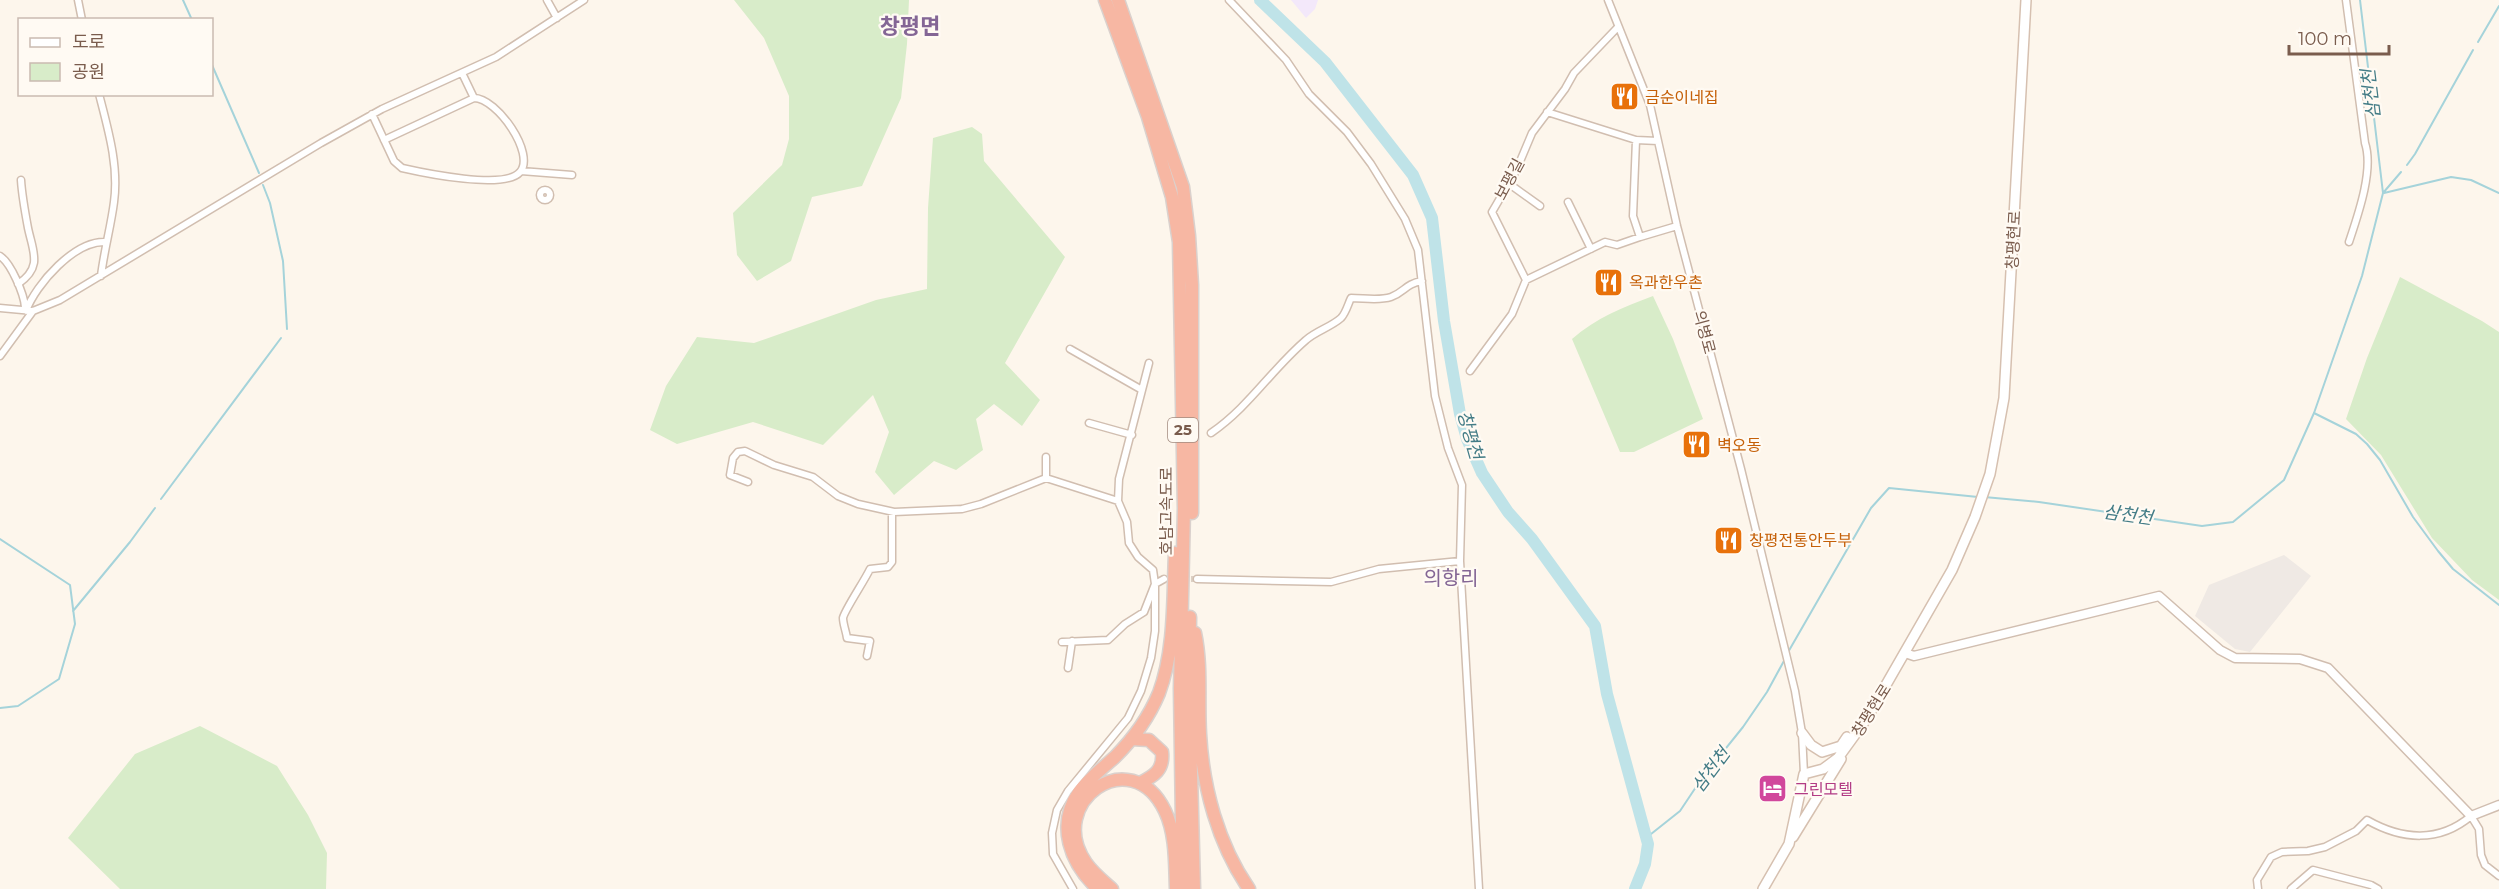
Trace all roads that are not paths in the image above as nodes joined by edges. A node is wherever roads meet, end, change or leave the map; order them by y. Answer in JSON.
{"nodes":[{"id":1,"x":78,"y":0,"type":"edge"},
{"id":2,"x":547,"y":0,"type":"edge"},
{"id":3,"x":584,"y":0,"type":"edge"},
{"id":4,"x":1105,"y":0,"type":"edge"},
{"id":5,"x":1118,"y":0,"type":"edge"},
{"id":6,"x":1229,"y":0,"type":"edge"},
{"id":7,"x":1608,"y":0,"type":"edge"},
{"id":8,"x":2026,"y":0,"type":"edge"},
{"id":9,"x":2346,"y":0,"type":"edge"},
{"id":10,"x":82,"y":18,"type":"edge"},
{"id":11,"x":557,"y":18,"type":"junction"},
{"id":12,"x":1618,"y":27,"type":"junction"},
{"id":13,"x":462,"y":73,"type":"junction"},
{"id":14,"x":100,"y":96,"type":"edge"},
{"id":15,"x":474,"y":98,"type":"junction"},
{"id":16,"x":1547,"y":112,"type":"junction"},
{"id":17,"x":372,"y":114,"type":"junction"},
{"id":18,"x":384,"y":140,"type":"junction"},
{"id":19,"x":1636,"y":140,"type":"junction"},
{"id":20,"x":1658,"y":141,"type":"junction"},
{"id":21,"x":521,"y":171,"type":"junction"},
{"id":22,"x":547,"y":174,"type":"junction"},
{"id":23,"x":572,"y":175,"type":"dead end"},
{"id":24,"x":21,"y":180,"type":"dead end"},
{"id":25,"x":1508,"y":183,"type":"junction"},
{"id":26,"x":546,"y":190,"type":"dead end"},
{"id":27,"x":1568,"y":202,"type":"dead end"},
{"id":28,"x":1540,"y":206,"type":"dead end"},
{"id":29,"x":1677,"y":226,"type":"junction"},
{"id":30,"x":1640,"y":237,"type":"junction"},
{"id":31,"x":106,"y":242,"type":"junction"},
{"id":32,"x":2349,"y":242,"type":"dead end"},
{"id":33,"x":1591,"y":249,"type":"junction"},
{"id":34,"x":0,"y":256,"type":"edge"},
{"id":35,"x":100,"y":276,"type":"junction"},
{"id":36,"x":1526,"y":280,"type":"junction"},
{"id":37,"x":1422,"y":281,"type":"junction"},
{"id":38,"x":18,"y":284,"type":"junction"},
{"id":39,"x":0,"y":308,"type":"edge"},
{"id":40,"x":29,"y":310,"type":"junction"},
{"id":41,"x":1070,"y":349,"type":"dead end"},
{"id":42,"x":0,"y":356,"type":"edge"},
{"id":43,"x":1149,"y":363,"type":"dead end"},
{"id":44,"x":1470,"y":371,"type":"dead end"},
{"id":45,"x":1142,"y":390,"type":"junction"},
{"id":46,"x":1089,"y":423,"type":"dead end"},
{"id":47,"x":1211,"y":433,"type":"dead end"},
{"id":48,"x":1132,"y":435,"type":"junction"},
{"id":49,"x":1046,"y":457,"type":"dead end"},
{"id":50,"x":1046,"y":478,"type":"junction"},
{"id":51,"x":748,"y":482,"type":"dead end"},
{"id":52,"x":1118,"y":501,"type":"junction"},
{"id":53,"x":1184,"y":508,"type":"junction"},
{"id":54,"x":892,"y":512,"type":"junction"},
{"id":55,"x":1460,"y":561,"type":"junction"},
{"id":56,"x":1164,"y":579,"type":"tunnel mouth"},
{"id":57,"x":1197,"y":579,"type":"tunnel mouth"},
{"id":58,"x":1155,"y":584,"type":"junction"},
{"id":59,"x":1190,"y":612,"type":"junction"},
{"id":60,"x":1072,"y":641,"type":"junction"},
{"id":61,"x":1062,"y":642,"type":"dead end"},
{"id":62,"x":1905,"y":653,"type":"junction"},
{"id":63,"x":867,"y":656,"type":"dead end"},
{"id":64,"x":1068,"y":668,"type":"dead end"},
{"id":65,"x":1876,"y":704,"type":"junction"},
{"id":66,"x":1802,"y":733,"type":"junction"},
{"id":67,"x":1131,"y":739,"type":"junction"},
{"id":68,"x":1847,"y":748,"type":"junction"},
{"id":69,"x":1804,"y":774,"type":"junction"},
{"id":70,"x":1140,"y":783,"type":"junction"},
{"id":71,"x":2499,"y":805,"type":"edge"},
{"id":72,"x":2471,"y":816,"type":"junction"},
{"id":73,"x":1789,"y":844,"type":"junction"},
{"id":74,"x":1184,"y":872,"type":"junction"},
{"id":75,"x":2499,"y":876,"type":"edge"},
{"id":76,"x":1073,"y":889,"type":"edge"},
{"id":77,"x":1098,"y":889,"type":"edge"},
{"id":78,"x":1112,"y":889,"type":"edge"},
{"id":79,"x":1176,"y":889,"type":"edge"},
{"id":80,"x":1183,"y":889,"type":"edge"},
{"id":81,"x":1194,"y":889,"type":"edge"},
{"id":82,"x":1249,"y":889,"type":"edge"},
{"id":83,"x":1479,"y":889,"type":"edge"},
{"id":84,"x":1763,"y":889,"type":"edge"},
{"id":85,"x":2258,"y":889,"type":"edge"},
{"id":86,"x":2291,"y":889,"type":"edge"},
{"id":87,"x":2378,"y":889,"type":"edge"}],
"edges":[{"from":1,"to":10,"type":"street"},
{"from":2,"to":11,"type":"street"},
{"from":3,"to":11,"type":"street"},
{"from":4,"to":53,"type":"highway","name":"호남고속도로","number":"25"},
{"from":5,"to":59,"type":"highway","name":"호남고속도로","number":"25"},
{"from":6,"to":37,"type":"street"},
{"from":7,"to":12,"type":"street","name":"의병로"},
{"from":8,"to":62,"type":"main road","name":"창평현로"},
{"from":9,"to":32,"type":"street"},
{"from":11,"to":13,"type":"street"},
{"from":12,"to":16,"type":"street","name":"보평길"},
{"from":12,"to":20,"type":"street","name":"의병로"},
{"from":13,"to":15,"type":"street"},
{"from":13,"to":17,"type":"street"},
{"from":14,"to":31,"type":"street"},
{"from":15,"to":18,"type":"street"},
{"from":15,"to":21,"type":"street"},
{"from":16,"to":19,"type":"street"},
{"from":16,"to":25,"type":"street","name":"보평길"},
{"from":17,"to":18,"type":"street"},
{"from":17,"to":35,"type":"street"},
{"from":18,"to":21,"type":"street"},
{"from":19,"to":20,"type":"street"},
{"from":19,"to":30,"type":"street"},
{"from":20,"to":29,"type":"street","name":"의병로"},
{"from":21,"to":22,"type":"street"},
{"from":22,"to":23,"type":"street"},
{"from":22,"to":26,"type":"street"},
{"from":24,"to":38,"type":"street"},
{"from":25,"to":28,"type":"street"},
{"from":25,"to":36,"type":"street","name":"보평길"},
{"from":27,"to":33,"type":"street"},
{"from":29,"to":30,"type":"street"},
{"from":29,"to":66,"type":"street","name":"의병로"},
{"from":30,"to":33,"type":"street"},
{"from":31,"to":35,"type":"street"},
{"from":31,"to":40,"type":"street"},
{"from":33,"to":36,"type":"street"},
{"from":34,"to":38,"type":"street"},
{"from":35,"to":40,"type":"street"},
{"from":36,"to":44,"type":"street"},
{"from":37,"to":47,"type":"street"},
{"from":37,"to":55,"type":"street"},
{"from":38,"to":40,"type":"street"},
{"from":39,"to":40,"type":"street"},
{"from":40,"to":42,"type":"street"},
{"from":41,"to":45,"type":"street"},
{"from":43,"to":45,"type":"street"},
{"from":45,"to":48,"type":"street"},
{"from":46,"to":48,"type":"street"},
{"from":48,"to":52,"type":"street"},
{"from":49,"to":50,"type":"street"},
{"from":50,"to":52,"type":"street"},
{"from":50,"to":54,"type":"street"},
{"from":51,"to":54,"type":"street"},
{"from":52,"to":58,"type":"street"},
{"from":53,"to":67,"type":"highway"},
{"from":53,"to":74,"type":"highway","name":"호남고속도로","number":"25"},
{"from":54,"to":63,"type":"street"},
{"from":55,"to":57,"type":"street"},
{"from":55,"to":83,"type":"street"},
{"from":56,"to":58,"type":"street"},
{"from":58,"to":60,"type":"street"},
{"from":58,"to":76,"type":"street"},
{"from":59,"to":74,"type":"highway","name":"호남고속도로","number":"25"},
{"from":59,"to":82,"type":"highway"},
{"from":60,"to":61,"type":"street"},
{"from":60,"to":64,"type":"street"},
{"from":62,"to":65,"type":"main road","name":"창평현로"},
{"from":62,"to":72,"type":"street"},
{"from":65,"to":66,"type":"main road"},
{"from":65,"to":68,"type":"main road","name":"창평현로"},
{"from":66,"to":69,"type":"street"},
{"from":67,"to":70,"type":"highway"},
{"from":67,"to":77,"type":"highway"},
{"from":68,"to":69,"type":"main road","name":"창평현로"},
{"from":68,"to":73,"type":"main road"},
{"from":69,"to":73,"type":"main road"},
{"from":70,"to":74,"type":"highway"},
{"from":70,"to":78,"type":"highway"},
{"from":71,"to":72,"type":"street"},
{"from":72,"to":75,"type":"street"},
{"from":72,"to":85,"type":"street"},
{"from":73,"to":84,"type":"main road"},
{"from":74,"to":79,"type":"highway","number":"25"},
{"from":74,"to":80,"type":"highway","name":"호남고속도로","number":"25"},
{"from":74,"to":81,"type":"highway","name":"호남고속도로","number":"25"},
{"from":86,"to":87,"type":"street"}]}
